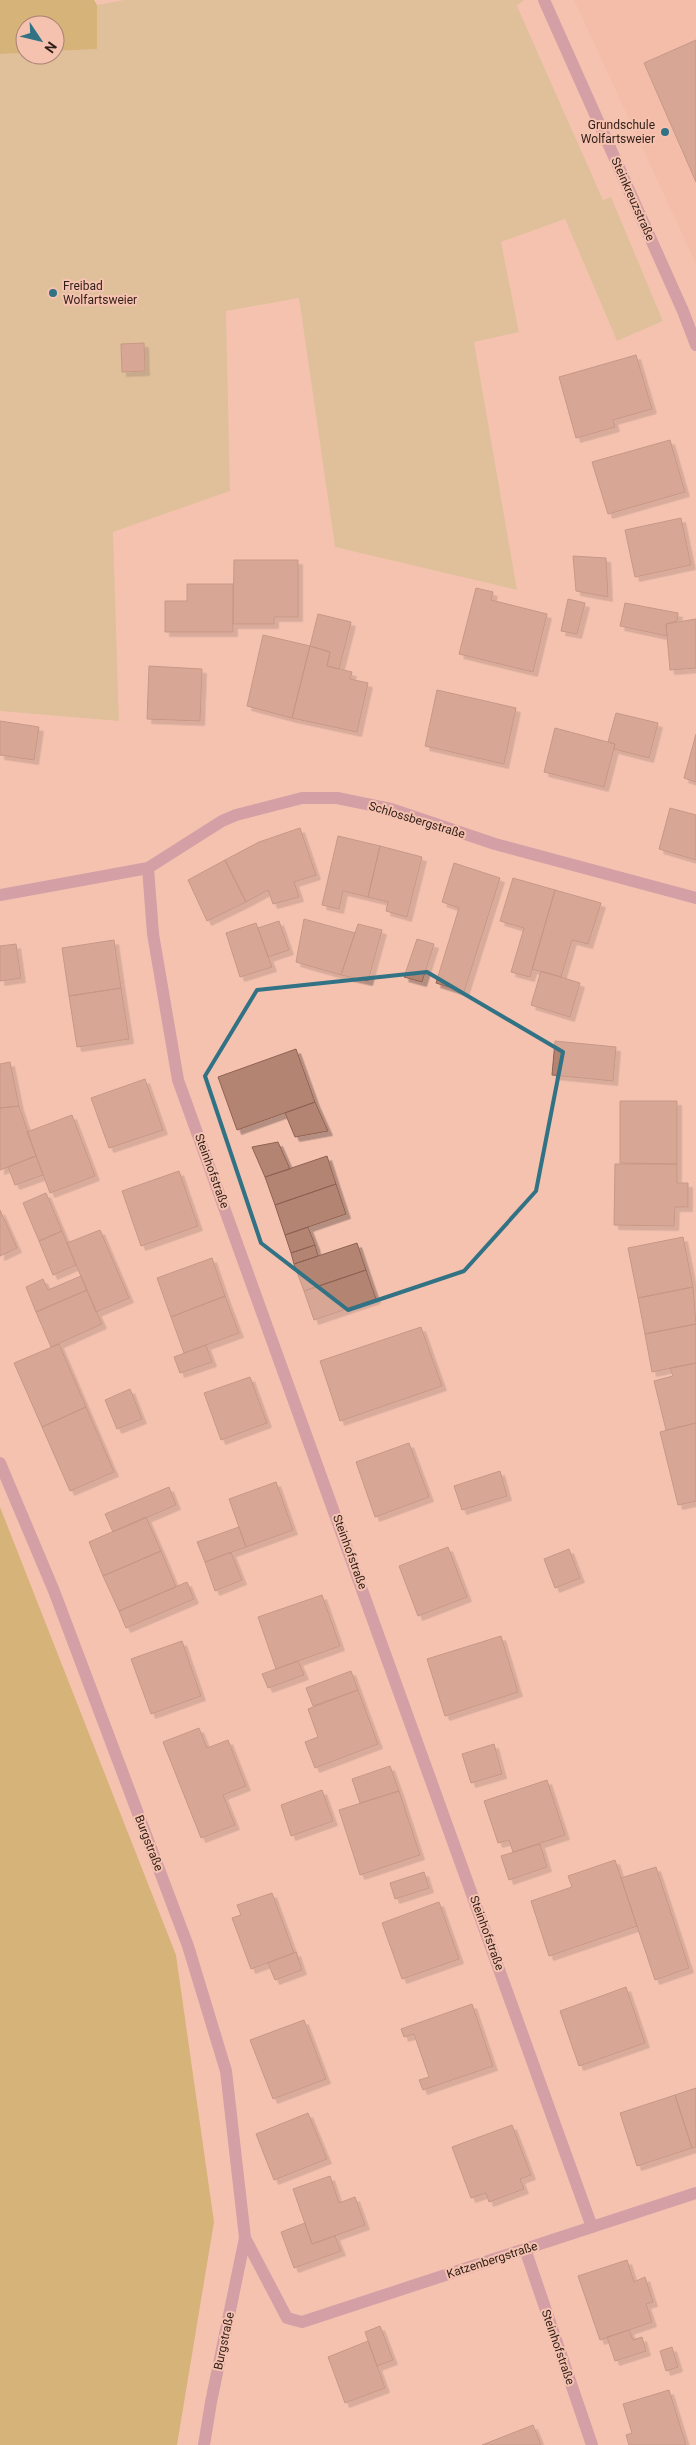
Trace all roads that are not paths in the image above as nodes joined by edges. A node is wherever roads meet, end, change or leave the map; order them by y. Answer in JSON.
{"nodes":[{"id":1,"x":544,"y":0,"type":"edge"},
{"id":2,"x":696,"y":345,"type":"edge"},
{"id":3,"x":148,"y":868,"type":"junction"},
{"id":4,"x":0,"y":895,"type":"edge"},
{"id":5,"x":696,"y":898,"type":"edge"},
{"id":6,"x":0,"y":1463,"type":"edge"},
{"id":7,"x":696,"y":2193,"type":"edge"},
{"id":8,"x":592,"y":2227,"type":"junction"},
{"id":9,"x":245,"y":2238,"type":"junction"},
{"id":10,"x":525,"y":2249,"type":"junction"},
{"id":11,"x":286,"y":2318,"type":"joint"},
{"id":12,"x":204,"y":2445,"type":"edge"},
{"id":13,"x":592,"y":2445,"type":"edge"}],
"edges":[{"from":1,"to":2,"type":"street","name":"Steinkreuzstraße"},
{"from":3,"to":4,"type":"street","name":"Schlossbergstraße"},
{"from":3,"to":5,"type":"street","name":"Schlossbergstraße"},
{"from":3,"to":8,"type":"street","name":"Steinhofstraße"},
{"from":6,"to":9,"type":"street","name":"Burgstraße"},
{"from":7,"to":8,"type":"street","name":"Katzenbergstraße"},
{"from":8,"to":10,"type":"street","name":"Katzenbergstraße"},
{"from":9,"to":11,"type":"street","name":"Burgstraße"},
{"from":9,"to":12,"type":"street","name":"Burgstraße"},
{"from":10,"to":11,"type":"street","name":"Katzenbergstraße"},
{"from":10,"to":13,"type":"street","name":"Steinhofstraße"}]}
